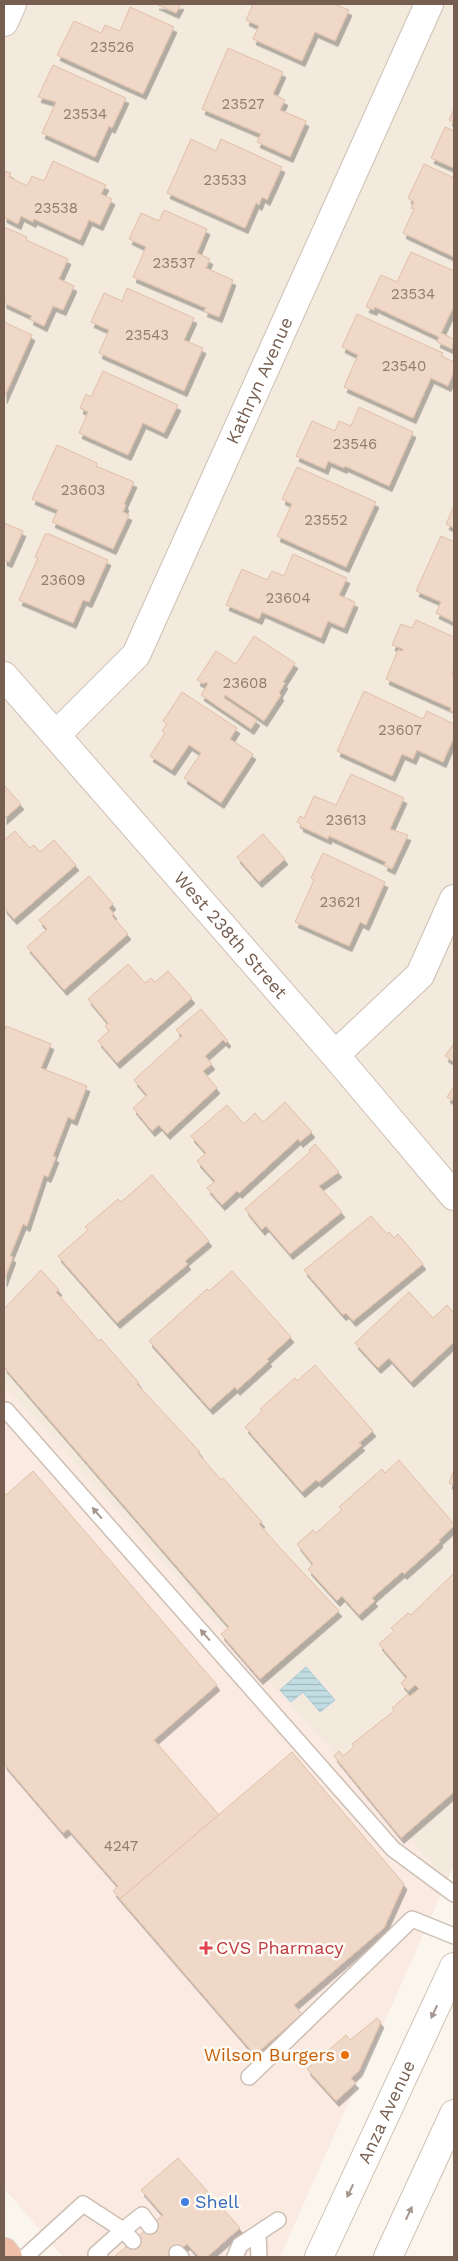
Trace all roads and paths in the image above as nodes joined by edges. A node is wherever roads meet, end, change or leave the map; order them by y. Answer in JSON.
{"nodes":[{"id":1,"x":12,"y":4,"type":"edge"},
{"id":2,"x":429,"y":4,"type":"edge"},
{"id":3,"x":4,"y":22,"type":"edge"},
{"id":4,"x":4,"y":676,"type":"edge"},
{"id":5,"x":56,"y":735,"type":"junction"},
{"id":6,"x":454,"y":899,"type":"edge"},
{"id":7,"x":336,"y":1056,"type":"junction"},
{"id":8,"x":454,"y":1196,"type":"edge"},
{"id":9,"x":6,"y":1410,"type":"dead end"},
{"id":10,"x":454,"y":1894,"type":"edge"},
{"id":11,"x":454,"y":1936,"type":"edge"},
{"id":12,"x":454,"y":1967,"type":"edge"},
{"id":13,"x":249,"y":2077,"type":"dead end"},
{"id":14,"x":454,"y":2114,"type":"edge"},
{"id":15,"x":278,"y":2220,"type":"dead end"},
{"id":16,"x":150,"y":2226,"type":"dead end"},
{"id":17,"x":258,"y":2234,"type":"junction"},
{"id":18,"x":128,"y":2236,"type":"junction"},
{"id":19,"x":4,"y":2252,"type":"edge"},
{"id":20,"x":8,"y":2257,"type":"edge"},
{"id":21,"x":25,"y":2257,"type":"edge"},
{"id":22,"x":100,"y":2257,"type":"edge"},
{"id":23,"x":235,"y":2257,"type":"edge"},
{"id":24,"x":259,"y":2257,"type":"edge"},
{"id":25,"x":319,"y":2257,"type":"edge"},
{"id":26,"x":388,"y":2257,"type":"edge"}],
"edges":[{"from":1,"to":3,"type":"street"},
{"from":2,"to":5,"type":"street","name":"Kathryn Avenue"},
{"from":4,"to":5,"type":"street","name":"West 238th Street"},
{"from":5,"to":7,"type":"street","name":"West 238th Street"},
{"from":6,"to":7,"type":"street"},
{"from":7,"to":8,"type":"street","name":"West 238th Street"},
{"from":10,"to":9,"type":"lane","one_way":true},
{"from":11,"to":13,"type":"lane"},
{"from":12,"to":25,"type":"street","name":"Anza Avenue","one_way":true},
{"from":26,"to":14,"type":"street","one_way":true},
{"from":15,"to":17,"type":"lane"},
{"from":16,"to":18,"type":"lane"},
{"from":17,"to":23,"type":"lane"},
{"from":17,"to":24,"type":"lane"},
{"from":18,"to":21,"type":"lane"},
{"from":18,"to":22,"type":"lane"},
{"from":19,"to":20,"type":"highway"}]}
